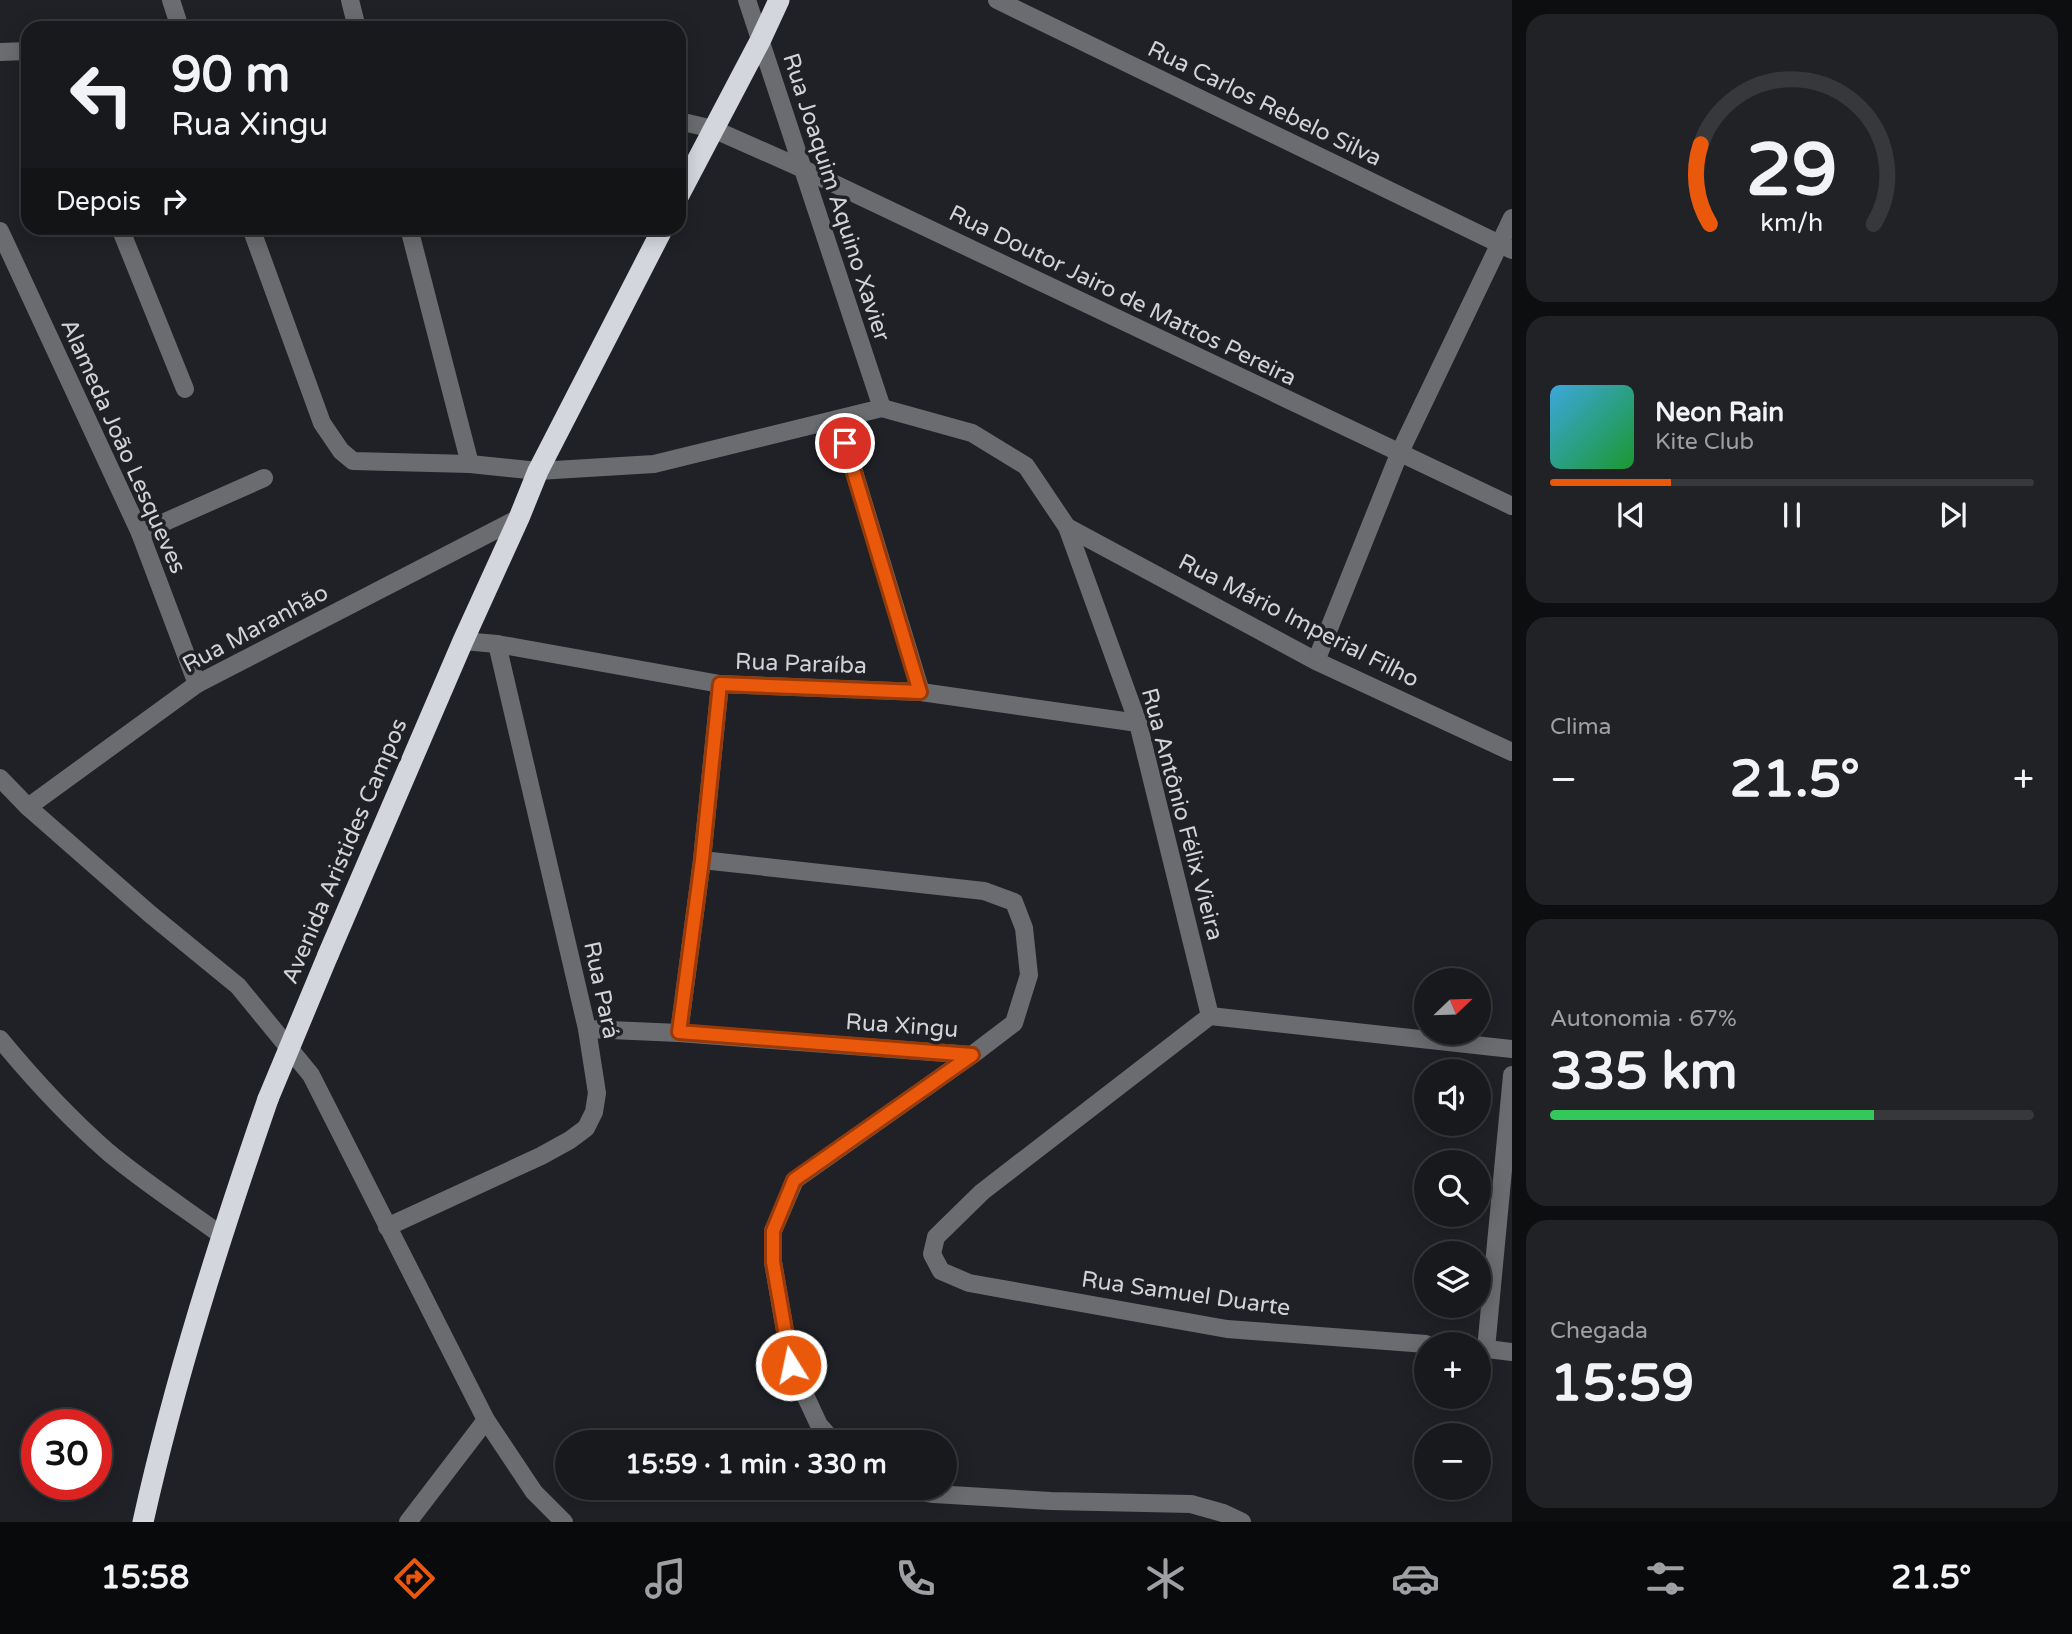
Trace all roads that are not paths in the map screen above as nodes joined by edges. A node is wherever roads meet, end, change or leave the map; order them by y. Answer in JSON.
{"nodes":[{"id":1,"x":171,"y":0,"type":"edge"},
{"id":2,"x":350,"y":0,"type":"edge"},
{"id":3,"x":747,"y":0,"type":"edge"},
{"id":4,"x":779,"y":0,"type":"edge"},
{"id":5,"x":997,"y":0,"type":"edge"},
{"id":6,"x":178,"y":21,"type":"edge"},
{"id":7,"x":355,"y":21,"type":"edge"},
{"id":8,"x":760,"y":41,"type":"junction"},
{"id":9,"x":21,"y":51,"type":"edge"},
{"id":10,"x":0,"y":52,"type":"edge"},
{"id":11,"x":686,"y":122,"type":"edge"},
{"id":12,"x":713,"y":128,"type":"junction"},
{"id":13,"x":802,"y":168,"type":"junction"},
{"id":14,"x":686,"y":181,"type":"edge"},
{"id":15,"x":1512,"y":218,"type":"edge"},
{"id":16,"x":0,"y":231,"type":"edge"},
{"id":17,"x":123,"y":235,"type":"edge"},
{"id":18,"x":254,"y":235,"type":"edge"},
{"id":19,"x":411,"y":235,"type":"edge"},
{"id":20,"x":659,"y":235,"type":"edge"},
{"id":21,"x":1506,"y":247,"type":"edge"},
{"id":22,"x":185,"y":389,"type":"dead end"},
{"id":23,"x":882,"y":408,"type":"junction"},
{"id":24,"x":838,"y":419,"type":"junction"},
{"id":25,"x":1399,"y":454,"type":"junction"},
{"id":26,"x":470,"y":464,"type":"junction"},
{"id":27,"x":538,"y":471,"type":"junction"},
{"id":28,"x":264,"y":478,"type":"dead end"},
{"id":29,"x":1512,"y":506,"type":"edge"},
{"id":30,"x":519,"y":518,"type":"junction"},
{"id":31,"x":1066,"y":527,"type":"junction"},
{"id":32,"x":140,"y":533,"type":"junction"},
{"id":33,"x":463,"y":641,"type":"junction"},
{"id":34,"x":497,"y":644,"type":"junction"},
{"id":35,"x":1317,"y":661,"type":"junction"},
{"id":36,"x":197,"y":684,"type":"junction"},
{"id":37,"x":720,"y":684,"type":"junction"},
{"id":38,"x":920,"y":692,"type":"junction"},
{"id":39,"x":1138,"y":723,"type":"junction"},
{"id":40,"x":1512,"y":752,"type":"edge"},
{"id":41,"x":0,"y":778,"type":"edge"},
{"id":42,"x":28,"y":807,"type":"junction"},
{"id":43,"x":702,"y":860,"type":"junction"},
{"id":44,"x":1210,"y":1016,"type":"junction"},
{"id":45,"x":587,"y":1029,"type":"junction"},
{"id":46,"x":679,"y":1032,"type":"junction"},
{"id":47,"x":0,"y":1039,"type":"edge"},
{"id":48,"x":1512,"y":1049,"type":"edge"},
{"id":49,"x":972,"y":1055,"type":"junction"},
{"id":50,"x":1512,"y":1075,"type":"edge"},
{"id":51,"x":387,"y":1227,"type":"junction"},
{"id":52,"x":221,"y":1235,"type":"junction"},
{"id":53,"x":1484,"y":1332,"type":"edge"},
{"id":54,"x":1414,"y":1344,"type":"edge"},
{"id":55,"x":1491,"y":1350,"type":"edge"},
{"id":56,"x":1512,"y":1352,"type":"edge"},
{"id":57,"x":486,"y":1420,"type":"junction"},
{"id":58,"x":823,"y":1430,"type":"edge"},
{"id":59,"x":957,"y":1496,"type":"edge"},
{"id":60,"x":143,"y":1522,"type":"edge"},
{"id":61,"x":408,"y":1522,"type":"edge"},
{"id":62,"x":564,"y":1522,"type":"edge"},
{"id":63,"x":1242,"y":1522,"type":"edge"}],
"edges":[{"from":1,"to":6,"type":"street"},
{"from":2,"to":7,"type":"street"},
{"from":3,"to":8,"type":"street","name":"Rua Joaquim Aquino Xavier"},
{"from":4,"to":8,"type":"highway"},
{"from":5,"to":21,"type":"street","name":"Rua Carlos Rebelo Silva"},
{"from":8,"to":12,"type":"highway"},
{"from":8,"to":13,"type":"street","name":"Rua Joaquim Aquino Xavier"},
{"from":9,"to":10,"type":"street"},
{"from":11,"to":12,"type":"street","name":"Rua Doutor Jairo de Mattos Pereira"},
{"from":12,"to":13,"type":"street","name":"Rua Doutor Jairo de Mattos Pereira"},
{"from":12,"to":14,"type":"highway"},
{"from":13,"to":23,"type":"street","name":"Rua Joaquim Aquino Xavier"},
{"from":13,"to":25,"type":"street","name":"Rua Doutor Jairo de Mattos Pereira"},
{"from":15,"to":21,"type":"street"},
{"from":16,"to":32,"type":"street","name":"Alameda João Lesqueves"},
{"from":17,"to":22,"type":"street"},
{"from":18,"to":26,"type":"street"},
{"from":19,"to":26,"type":"street"},
{"from":20,"to":27,"type":"highway","name":"Avenida Aristides Campos"},
{"from":21,"to":25,"type":"street"},
{"from":23,"to":24,"type":"street"},
{"from":23,"to":31,"type":"street","name":"Rua Antônio Félix Vieira"},
{"from":24,"to":27,"type":"street"},
{"from":24,"to":38,"type":"street"},
{"from":25,"to":29,"type":"street","name":"Rua Doutor Jairo de Mattos Pereira"},
{"from":25,"to":35,"type":"street"},
{"from":26,"to":27,"type":"street"},
{"from":27,"to":30,"type":"highway","name":"Avenida Aristides Campos"},
{"from":28,"to":32,"type":"street"},
{"from":30,"to":33,"type":"highway","name":"Avenida Aristides Campos"},
{"from":30,"to":36,"type":"street","name":"Rua Maranhão"},
{"from":31,"to":35,"type":"street","name":"Rua Mário Imperial Filho"},
{"from":31,"to":39,"type":"street","name":"Rua Antônio Félix Vieira"},
{"from":32,"to":36,"type":"street","name":"Alameda João Lesqueves"},
{"from":33,"to":34,"type":"street","name":"Rua Paraíba"},
{"from":33,"to":52,"type":"highway","name":"Avenida Aristides Campos","bridge":true},
{"from":34,"to":37,"type":"street","name":"Rua Paraíba"},
{"from":34,"to":45,"type":"street","name":"Rua Pará"},
{"from":35,"to":40,"type":"street","name":"Rua Mário Imperial Filho"},
{"from":36,"to":42,"type":"street","name":"Rua Maranhão"},
{"from":37,"to":38,"type":"street","name":"Rua Paraíba"},
{"from":37,"to":43,"type":"street"},
{"from":38,"to":39,"type":"street","name":"Rua Paraíba"},
{"from":39,"to":44,"type":"street","name":"Rua Antônio Félix Vieira"},
{"from":41,"to":42,"type":"street"},
{"from":42,"to":51,"type":"street"},
{"from":43,"to":46,"type":"street"},
{"from":43,"to":49,"type":"street","name":"Rua Xingu"},
{"from":44,"to":48,"type":"street"},
{"from":44,"to":54,"type":"street","name":"Rua Samuel Duarte"},
{"from":45,"to":46,"type":"street","name":"Rua Xingu"},
{"from":45,"to":51,"type":"street","name":"Rua Pará"},
{"from":46,"to":49,"type":"street","name":"Rua Xingu"},
{"from":47,"to":52,"type":"street"},
{"from":49,"to":58,"type":"street"},
{"from":50,"to":53,"type":"street"},
{"from":51,"to":57,"type":"street"},
{"from":52,"to":60,"type":"highway","name":"Avenida Aristides Campos"},
{"from":55,"to":56,"type":"street"},
{"from":57,"to":61,"type":"street"},
{"from":57,"to":62,"type":"street"},
{"from":59,"to":63,"type":"street"}]}
